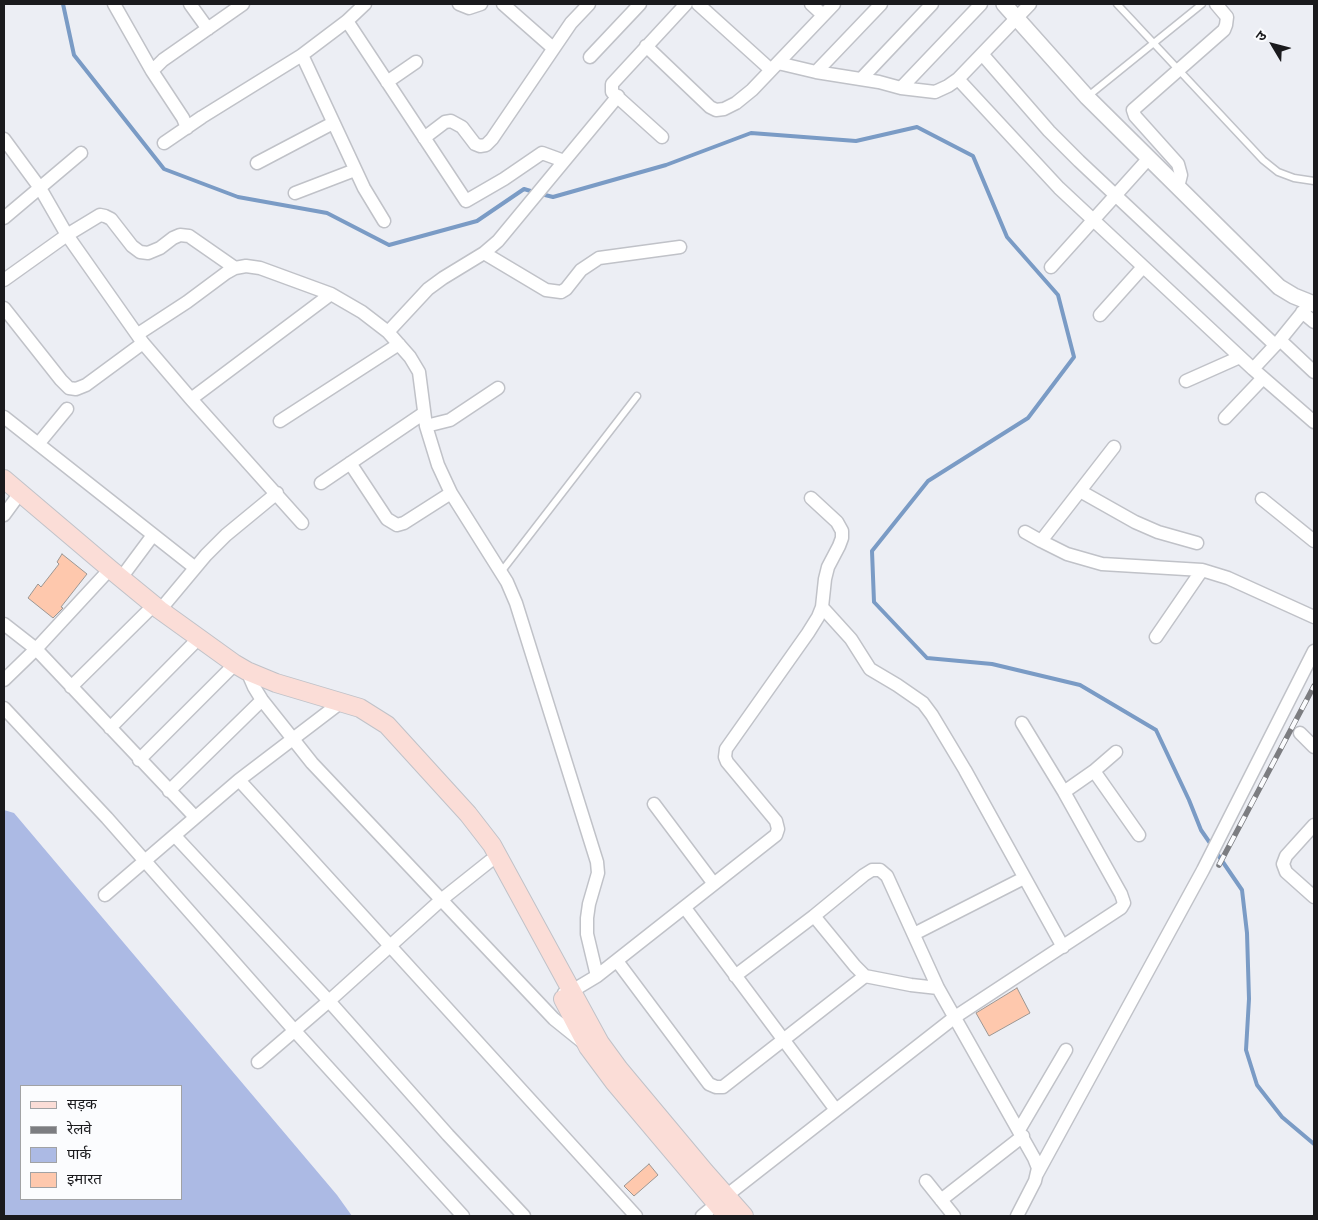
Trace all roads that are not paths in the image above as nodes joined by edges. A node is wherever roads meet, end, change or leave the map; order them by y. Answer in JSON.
{"nodes":[{"id":1,"x":114,"y":4,"type":"edge"},
{"id":2,"x":190,"y":4,"type":"edge"},
{"id":3,"x":243,"y":4,"type":"edge"},
{"id":4,"x":365,"y":4,"type":"edge"},
{"id":5,"x":459,"y":4,"type":"edge"},
{"id":6,"x":481,"y":4,"type":"edge"},
{"id":7,"x":503,"y":4,"type":"edge"},
{"id":8,"x":588,"y":4,"type":"edge"},
{"id":9,"x":640,"y":4,"type":"edge"},
{"id":10,"x":686,"y":4,"type":"edge"},
{"id":11,"x":698,"y":4,"type":"edge"},
{"id":12,"x":811,"y":4,"type":"edge"},
{"id":13,"x":834,"y":4,"type":"edge"},
{"id":14,"x":881,"y":4,"type":"edge"},
{"id":15,"x":932,"y":4,"type":"edge"},
{"id":16,"x":981,"y":4,"type":"edge"},
{"id":17,"x":1004,"y":4,"type":"edge"},
{"id":18,"x":1030,"y":4,"type":"edge"},
{"id":19,"x":1118,"y":4,"type":"edge"},
{"id":20,"x":1202,"y":4,"type":"edge"},
{"id":21,"x":1216,"y":4,"type":"edge"},
{"id":22,"x":823,"y":15,"type":"junction"},
{"id":23,"x":1016,"y":18,"type":"junction"},
{"id":24,"x":347,"y":21,"type":"junction"},
{"id":25,"x":208,"y":29,"type":"junction"},
{"id":26,"x":1154,"y":43,"type":"junction"},
{"id":27,"x":646,"y":46,"type":"junction"},
{"id":28,"x":553,"y":48,"type":"junction"},
{"id":29,"x":982,"y":54,"type":"junction"},
{"id":30,"x":302,"y":55,"type":"junction"},
{"id":31,"x":590,"y":57,"type":"dead end"},
{"id":32,"x":416,"y":62,"type":"dead end"},
{"id":33,"x":775,"y":66,"type":"junction"},
{"id":34,"x":1178,"y":69,"type":"junction"},
{"id":35,"x":152,"y":71,"type":"junction"},
{"id":36,"x":816,"y":72,"type":"junction"},
{"id":37,"x":861,"y":79,"type":"junction"},
{"id":38,"x":958,"y":79,"type":"junction"},
{"id":39,"x":387,"y":82,"type":"junction"},
{"id":40,"x":901,"y":88,"type":"junction"},
{"id":41,"x":618,"y":96,"type":"junction"},
{"id":42,"x":1087,"y":97,"type":"junction"},
{"id":43,"x":333,"y":122,"type":"junction"},
{"id":44,"x":187,"y":128,"type":"junction"},
{"id":45,"x":662,"y":137,"type":"dead end"},
{"id":46,"x":424,"y":138,"type":"junction"},
{"id":47,"x":4,"y":139,"type":"edge"},
{"id":48,"x":164,"y":143,"type":"dead end"},
{"id":49,"x":80,"y":153,"type":"dead end"},
{"id":50,"x":1149,"y":158,"type":"junction"},
{"id":51,"x":564,"y":161,"type":"junction"},
{"id":52,"x":257,"y":164,"type":"dead end"},
{"id":53,"x":355,"y":170,"type":"junction"},
{"id":54,"x":1314,"y":181,"type":"edge"},
{"id":55,"x":1178,"y":187,"type":"junction"},
{"id":56,"x":40,"y":188,"type":"junction"},
{"id":57,"x":295,"y":193,"type":"dead end"},
{"id":58,"x":1115,"y":196,"type":"junction"},
{"id":59,"x":4,"y":218,"type":"edge"},
{"id":60,"x":1093,"y":220,"type":"junction"},
{"id":61,"x":384,"y":221,"type":"dead end"},
{"id":62,"x":67,"y":235,"type":"junction"},
{"id":63,"x":680,"y":247,"type":"dead end"},
{"id":64,"x":484,"y":253,"type":"junction"},
{"id":65,"x":1051,"y":267,"type":"dead end"},
{"id":66,"x":1144,"y":267,"type":"junction"},
{"id":67,"x":235,"y":268,"type":"junction"},
{"id":68,"x":4,"y":280,"type":"edge"},
{"id":69,"x":331,"y":294,"type":"junction"},
{"id":70,"x":1309,"y":306,"type":"edge"},
{"id":71,"x":4,"y":308,"type":"edge"},
{"id":72,"x":1100,"y":315,"type":"dead end"},
{"id":73,"x":1314,"y":322,"type":"edge"},
{"id":74,"x":388,"y":332,"type":"junction"},
{"id":75,"x":140,"y":339,"type":"junction"},
{"id":76,"x":1278,"y":342,"type":"junction"},
{"id":77,"x":399,"y":344,"type":"junction"},
{"id":78,"x":1240,"y":357,"type":"junction"},
{"id":79,"x":1253,"y":369,"type":"junction"},
{"id":80,"x":1314,"y":372,"type":"edge"},
{"id":81,"x":1263,"y":378,"type":"junction"},
{"id":82,"x":1186,"y":381,"type":"dead end"},
{"id":83,"x":498,"y":388,"type":"dead end"},
{"id":84,"x":637,"y":396,"type":"dead end"},
{"id":85,"x":191,"y":399,"type":"junction"},
{"id":86,"x":67,"y":409,"type":"dead end"},
{"id":87,"x":424,"y":413,"type":"junction"},
{"id":88,"x":4,"y":417,"type":"edge"},
{"id":89,"x":1226,"y":418,"type":"dead end"},
{"id":90,"x":280,"y":421,"type":"dead end"},
{"id":91,"x":1314,"y":422,"type":"edge"},
{"id":92,"x":426,"y":426,"type":"junction"},
{"id":93,"x":39,"y":444,"type":"junction"},
{"id":94,"x":1114,"y":447,"type":"dead end"},
{"id":95,"x":350,"y":463,"type":"junction"},
{"id":96,"x":4,"y":479,"type":"edge"},
{"id":97,"x":320,"y":483,"type":"dead end"},
{"id":98,"x":1080,"y":491,"type":"junction"},
{"id":99,"x":20,"y":493,"type":"junction"},
{"id":100,"x":277,"y":493,"type":"junction"},
{"id":101,"x":451,"y":493,"type":"junction"},
{"id":102,"x":811,"y":498,"type":"dead end"},
{"id":103,"x":1262,"y":499,"type":"dead end"},
{"id":104,"x":4,"y":515,"type":"edge"},
{"id":105,"x":302,"y":523,"type":"dead end"},
{"id":106,"x":1026,"y":532,"type":"dead end"},
{"id":107,"x":153,"y":534,"type":"junction"},
{"id":108,"x":1041,"y":541,"type":"junction"},
{"id":109,"x":1314,"y":541,"type":"edge"},
{"id":110,"x":1198,"y":543,"type":"dead end"},
{"id":111,"x":194,"y":567,"type":"junction"},
{"id":112,"x":1202,"y":570,"type":"junction"},
{"id":113,"x":501,"y":572,"type":"junction"},
{"id":114,"x":115,"y":574,"type":"junction"},
{"id":115,"x":157,"y":607,"type":"junction"},
{"id":116,"x":822,"y":607,"type":"junction"},
{"id":117,"x":1314,"y":617,"type":"edge"},
{"id":118,"x":4,"y":624,"type":"edge"},
{"id":119,"x":1156,"y":637,"type":"dead end"},
{"id":120,"x":199,"y":638,"type":"junction"},
{"id":121,"x":36,"y":649,"type":"junction"},
{"id":122,"x":1314,"y":651,"type":"edge"},
{"id":123,"x":241,"y":668,"type":"junction"},
{"id":124,"x":4,"y":680,"type":"edge"},
{"id":125,"x":71,"y":686,"type":"junction"},
{"id":126,"x":262,"y":700,"type":"junction"},
{"id":127,"x":340,"y":703,"type":"junction"},
{"id":128,"x":4,"y":708,"type":"edge"},
{"id":129,"x":1022,"y":723,"type":"dead end"},
{"id":130,"x":110,"y":728,"type":"junction"},
{"id":131,"x":1300,"y":733,"type":"dead end"},
{"id":132,"x":294,"y":740,"type":"junction"},
{"id":133,"x":1314,"y":747,"type":"edge"},
{"id":134,"x":1116,"y":752,"type":"dead end"},
{"id":135,"x":139,"y":760,"type":"junction"},
{"id":136,"x":1094,"y":771,"type":"junction"},
{"id":137,"x":239,"y":780,"type":"junction"},
{"id":138,"x":169,"y":791,"type":"junction"},
{"id":139,"x":1064,"y":792,"type":"junction"},
{"id":140,"x":654,"y":804,"type":"dead end"},
{"id":141,"x":195,"y":817,"type":"junction"},
{"id":142,"x":1314,"y":825,"type":"edge"},
{"id":143,"x":1139,"y":835,"type":"dead end"},
{"id":144,"x":175,"y":836,"type":"junction"},
{"id":145,"x":495,"y":859,"type":"junction"},
{"id":146,"x":145,"y":861,"type":"junction"},
{"id":147,"x":1024,"y":878,"type":"junction"},
{"id":148,"x":714,"y":884,"type":"junction"},
{"id":149,"x":105,"y":895,"type":"dead end"},
{"id":150,"x":1314,"y":897,"type":"edge"},
{"id":151,"x":440,"y":900,"type":"junction"},
{"id":152,"x":685,"y":908,"type":"junction"},
{"id":153,"x":814,"y":916,"type":"junction"},
{"id":154,"x":914,"y":934,"type":"junction"},
{"id":155,"x":390,"y":946,"type":"junction"},
{"id":156,"x":1063,"y":947,"type":"junction"},
{"id":157,"x":617,"y":961,"type":"junction"},
{"id":158,"x":597,"y":976,"type":"junction"},
{"id":159,"x":735,"y":976,"type":"junction"},
{"id":160,"x":865,"y":976,"type":"junction"},
{"id":161,"x":938,"y":988,"type":"junction"},
{"id":162,"x":566,"y":993,"type":"junction"},
{"id":163,"x":329,"y":1001,"type":"junction"},
{"id":164,"x":955,"y":1017,"type":"junction"},
{"id":165,"x":294,"y":1030,"type":"junction"},
{"id":166,"x":783,"y":1040,"type":"junction"},
{"id":167,"x":594,"y":1045,"type":"junction"},
{"id":168,"x":1066,"y":1050,"type":"dead end"},
{"id":169,"x":258,"y":1062,"type":"dead end"},
{"id":170,"x":836,"y":1110,"type":"junction"},
{"id":171,"x":1021,"y":1133,"type":"junction"},
{"id":172,"x":1037,"y":1174,"type":"junction"},
{"id":173,"x":926,"y":1181,"type":"dead end"},
{"id":174,"x":941,"y":1200,"type":"junction"},
{"id":175,"x":723,"y":1205,"type":"edge"},
{"id":176,"x":463,"y":1216,"type":"edge"},
{"id":177,"x":524,"y":1216,"type":"edge"},
{"id":178,"x":636,"y":1216,"type":"edge"},
{"id":179,"x":702,"y":1216,"type":"edge"},
{"id":180,"x":744,"y":1216,"type":"edge"},
{"id":181,"x":954,"y":1216,"type":"edge"},
{"id":182,"x":1017,"y":1216,"type":"edge"}],
"edges":[{"from":1,"to":35,"type":"street"},
{"from":2,"to":25,"type":"street"},
{"from":3,"to":25,"type":"street"},
{"from":4,"to":24,"type":"street"},
{"from":5,"to":6,"type":"street"},
{"from":7,"to":28,"type":"street"},
{"from":8,"to":28,"type":"street"},
{"from":9,"to":31,"type":"street"},
{"from":10,"to":27,"type":"street"},
{"from":11,"to":33,"type":"street"},
{"from":12,"to":22,"type":"street"},
{"from":13,"to":22,"type":"street"},
{"from":14,"to":36,"type":"street"},
{"from":15,"to":37,"type":"street"},
{"from":16,"to":40,"type":"street"},
{"from":17,"to":23,"type":"street"},
{"from":18,"to":23,"type":"street"},
{"from":19,"to":26,"type":"lane"},
{"from":20,"to":26,"type":"lane"},
{"from":21,"to":34,"type":"street"},
{"from":22,"to":33,"type":"street"},
{"from":23,"to":29,"type":"street"},
{"from":23,"to":42,"type":"street"},
{"from":24,"to":30,"type":"street"},
{"from":24,"to":39,"type":"street"},
{"from":25,"to":35,"type":"street"},
{"from":26,"to":34,"type":"lane"},
{"from":26,"to":42,"type":"lane"},
{"from":27,"to":33,"type":"street"},
{"from":27,"to":41,"type":"street"},
{"from":28,"to":46,"type":"street"},
{"from":29,"to":38,"type":"street"},
{"from":29,"to":58,"type":"street"},
{"from":30,"to":43,"type":"street"},
{"from":30,"to":44,"type":"street"},
{"from":32,"to":39,"type":"street"},
{"from":33,"to":36,"type":"street"},
{"from":34,"to":54,"type":"lane"},
{"from":34,"to":55,"type":"street"},
{"from":35,"to":44,"type":"street"},
{"from":36,"to":37,"type":"street"},
{"from":37,"to":40,"type":"street"},
{"from":38,"to":40,"type":"street"},
{"from":38,"to":60,"type":"street"},
{"from":39,"to":46,"type":"street"},
{"from":41,"to":45,"type":"street"},
{"from":41,"to":51,"type":"street"},
{"from":42,"to":50,"type":"street"},
{"from":43,"to":52,"type":"street"},
{"from":43,"to":53,"type":"street"},
{"from":44,"to":48,"type":"street"},
{"from":46,"to":51,"type":"street"},
{"from":47,"to":56,"type":"street"},
{"from":49,"to":56,"type":"street"},
{"from":50,"to":55,"type":"street"},
{"from":50,"to":58,"type":"street"},
{"from":51,"to":64,"type":"street"},
{"from":53,"to":57,"type":"street"},
{"from":53,"to":61,"type":"street"},
{"from":55,"to":70,"type":"street"},
{"from":56,"to":59,"type":"street"},
{"from":56,"to":62,"type":"street"},
{"from":58,"to":60,"type":"street"},
{"from":58,"to":76,"type":"street"},
{"from":60,"to":65,"type":"street"},
{"from":60,"to":66,"type":"street"},
{"from":62,"to":67,"type":"street"},
{"from":62,"to":68,"type":"street"},
{"from":62,"to":75,"type":"street"},
{"from":63,"to":64,"type":"street"},
{"from":64,"to":74,"type":"street"},
{"from":66,"to":72,"type":"street"},
{"from":66,"to":78,"type":"street"},
{"from":67,"to":69,"type":"street"},
{"from":67,"to":75,"type":"street"},
{"from":69,"to":74,"type":"street"},
{"from":69,"to":85,"type":"street"},
{"from":70,"to":73,"type":"street"},
{"from":70,"to":76,"type":"street"},
{"from":71,"to":75,"type":"street"},
{"from":74,"to":77,"type":"street"},
{"from":75,"to":85,"type":"street"},
{"from":76,"to":79,"type":"street"},
{"from":76,"to":80,"type":"street"},
{"from":77,"to":87,"type":"street"},
{"from":77,"to":90,"type":"street"},
{"from":78,"to":79,"type":"street"},
{"from":78,"to":82,"type":"street"},
{"from":79,"to":81,"type":"street"},
{"from":81,"to":89,"type":"street"},
{"from":81,"to":91,"type":"street"},
{"from":83,"to":92,"type":"street"},
{"from":84,"to":113,"type":"lane"},
{"from":85,"to":100,"type":"street"},
{"from":86,"to":93,"type":"street"},
{"from":87,"to":92,"type":"street"},
{"from":87,"to":95,"type":"street"},
{"from":88,"to":93,"type":"street"},
{"from":92,"to":101,"type":"street"},
{"from":93,"to":107,"type":"street"},
{"from":94,"to":98,"type":"street"},
{"from":95,"to":97,"type":"street"},
{"from":95,"to":101,"type":"street"},
{"from":96,"to":99,"type":"main road"},
{"from":98,"to":108,"type":"street"},
{"from":98,"to":110,"type":"street"},
{"from":99,"to":104,"type":"street"},
{"from":99,"to":114,"type":"main road"},
{"from":100,"to":105,"type":"street"},
{"from":100,"to":111,"type":"street"},
{"from":101,"to":113,"type":"street"},
{"from":102,"to":116,"type":"street"},
{"from":103,"to":109,"type":"street"},
{"from":106,"to":108,"type":"street"},
{"from":107,"to":111,"type":"street"},
{"from":107,"to":114,"type":"street"},
{"from":108,"to":112,"type":"street"},
{"from":111,"to":115,"type":"street"},
{"from":112,"to":117,"type":"street"},
{"from":112,"to":119,"type":"street"},
{"from":113,"to":158,"type":"street"},
{"from":114,"to":115,"type":"main road"},
{"from":114,"to":121,"type":"street"},
{"from":115,"to":120,"type":"main road"},
{"from":115,"to":125,"type":"street"},
{"from":116,"to":147,"type":"street"},
{"from":116,"to":148,"type":"street"},
{"from":118,"to":121,"type":"street"},
{"from":120,"to":123,"type":"main road"},
{"from":120,"to":130,"type":"street"},
{"from":121,"to":124,"type":"street"},
{"from":121,"to":125,"type":"street"},
{"from":122,"to":172,"type":"street"},
{"from":123,"to":126,"type":"street"},
{"from":123,"to":127,"type":"main road"},
{"from":123,"to":135,"type":"street"},
{"from":125,"to":130,"type":"street"},
{"from":126,"to":132,"type":"street"},
{"from":126,"to":138,"type":"street"},
{"from":127,"to":132,"type":"street"},
{"from":127,"to":145,"type":"main road"},
{"from":128,"to":146,"type":"street"},
{"from":129,"to":139,"type":"street"},
{"from":130,"to":135,"type":"street"},
{"from":131,"to":133,"type":"street"},
{"from":132,"to":137,"type":"street"},
{"from":132,"to":151,"type":"street"},
{"from":134,"to":136,"type":"street"},
{"from":135,"to":138,"type":"street"},
{"from":136,"to":139,"type":"street"},
{"from":136,"to":143,"type":"street"},
{"from":137,"to":141,"type":"street"},
{"from":137,"to":155,"type":"street"},
{"from":138,"to":141,"type":"street"},
{"from":139,"to":156,"type":"street"},
{"from":140,"to":148,"type":"street"},
{"from":141,"to":144,"type":"street"},
{"from":142,"to":150,"type":"street"},
{"from":144,"to":146,"type":"street"},
{"from":144,"to":163,"type":"street"},
{"from":145,"to":151,"type":"street"},
{"from":145,"to":162,"type":"main road"},
{"from":146,"to":149,"type":"street"},
{"from":146,"to":165,"type":"street"},
{"from":147,"to":154,"type":"street"},
{"from":147,"to":156,"type":"street"},
{"from":148,"to":152,"type":"street"},
{"from":151,"to":155,"type":"street"},
{"from":151,"to":167,"type":"street"},
{"from":152,"to":157,"type":"street"},
{"from":152,"to":159,"type":"street"},
{"from":153,"to":154,"type":"street"},
{"from":153,"to":159,"type":"street"},
{"from":153,"to":160,"type":"street"},
{"from":154,"to":161,"type":"street"},
{"from":155,"to":163,"type":"street"},
{"from":155,"to":178,"type":"street"},
{"from":156,"to":164,"type":"street"},
{"from":157,"to":158,"type":"street"},
{"from":157,"to":166,"type":"street"},
{"from":158,"to":162,"type":"street"},
{"from":159,"to":166,"type":"street"},
{"from":160,"to":161,"type":"street"},
{"from":160,"to":166,"type":"street"},
{"from":161,"to":164,"type":"street"},
{"from":162,"to":167,"type":"main road"},
{"from":163,"to":165,"type":"street"},
{"from":163,"to":177,"type":"street"},
{"from":164,"to":170,"type":"street"},
{"from":164,"to":171,"type":"street"},
{"from":165,"to":169,"type":"street"},
{"from":165,"to":176,"type":"street"},
{"from":166,"to":170,"type":"street"},
{"from":167,"to":175,"type":"main road"},
{"from":168,"to":171,"type":"street"},
{"from":170,"to":175,"type":"street"},
{"from":171,"to":172,"type":"street"},
{"from":171,"to":174,"type":"street"},
{"from":172,"to":182,"type":"street"},
{"from":173,"to":174,"type":"street"},
{"from":174,"to":181,"type":"street"},
{"from":175,"to":179,"type":"street"},
{"from":175,"to":180,"type":"main road"}]}
